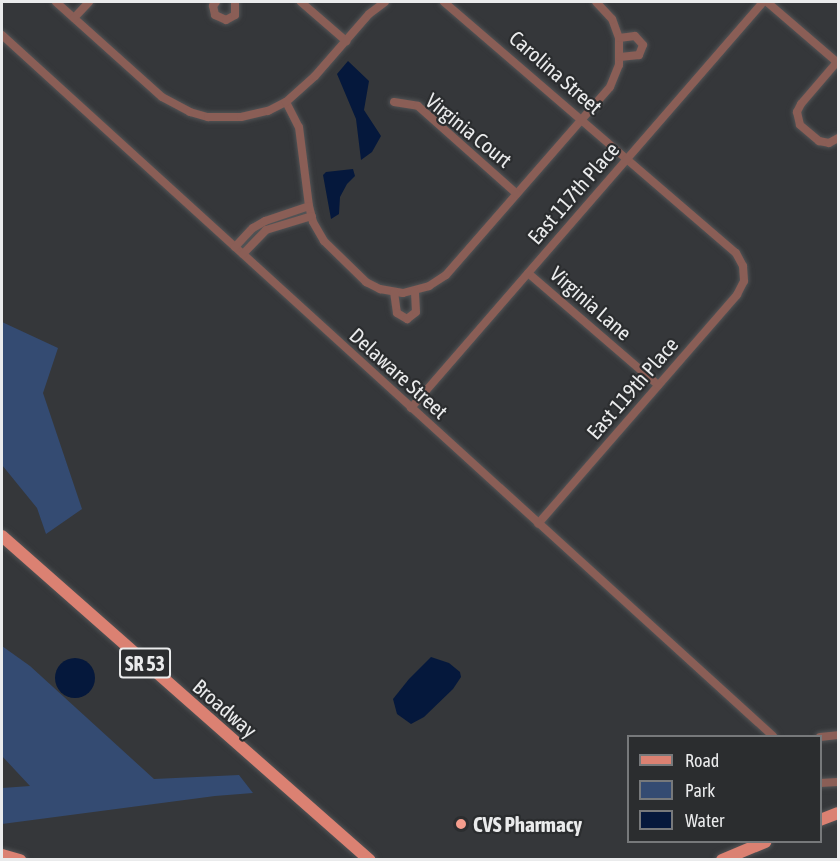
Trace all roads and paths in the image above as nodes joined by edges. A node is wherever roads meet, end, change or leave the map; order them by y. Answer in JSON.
{"nodes":[{"id":1,"x":56,"y":2,"type":"edge"},
{"id":2,"x":89,"y":2,"type":"edge"},
{"id":3,"x":216,"y":2,"type":"edge"},
{"id":4,"x":235,"y":2,"type":"edge"},
{"id":5,"x":300,"y":2,"type":"edge"},
{"id":6,"x":385,"y":2,"type":"edge"},
{"id":7,"x":444,"y":2,"type":"edge"},
{"id":8,"x":596,"y":2,"type":"edge"},
{"id":9,"x":765,"y":2,"type":"edge"},
{"id":10,"x":74,"y":18,"type":"junction"},
{"id":11,"x":2,"y":35,"type":"edge"},
{"id":12,"x":619,"y":38,"type":"junction"},
{"id":13,"x":346,"y":41,"type":"junction"},
{"id":14,"x":620,"y":57,"type":"junction"},
{"id":15,"x":838,"y":63,"type":"edge"},
{"id":16,"x":286,"y":102,"type":"junction"},
{"id":17,"x":394,"y":102,"type":"dead end"},
{"id":18,"x":582,"y":119,"type":"junction"},
{"id":19,"x":838,"y":138,"type":"edge"},
{"id":20,"x":627,"y":158,"type":"junction"},
{"id":21,"x":517,"y":194,"type":"junction"},
{"id":22,"x":309,"y":206,"type":"junction"},
{"id":23,"x":312,"y":216,"type":"junction"},
{"id":24,"x":235,"y":247,"type":"junction"},
{"id":25,"x":243,"y":254,"type":"junction"},
{"id":26,"x":744,"y":271,"type":"joint"},
{"id":27,"x":528,"y":273,"type":"junction"},
{"id":28,"x":415,"y":291,"type":"junction"},
{"id":29,"x":394,"y":292,"type":"junction"},
{"id":30,"x":658,"y":385,"type":"junction"},
{"id":31,"x":411,"y":408,"type":"junction"},
{"id":32,"x":538,"y":524,"type":"junction"},
{"id":33,"x":2,"y":537,"type":"edge"},
{"id":34,"x":772,"y":735,"type":"edge"},
{"id":35,"x":838,"y":735,"type":"edge"},
{"id":36,"x":822,"y":737,"type":"edge"},
{"id":37,"x":838,"y":782,"type":"edge"},
{"id":38,"x":822,"y":783,"type":"edge"},
{"id":39,"x":838,"y":813,"type":"edge"},
{"id":40,"x":822,"y":819,"type":"edge"},
{"id":41,"x":763,"y":843,"type":"edge"},
{"id":42,"x":2,"y":855,"type":"edge"},
{"id":43,"x":20,"y":860,"type":"edge"},
{"id":44,"x":369,"y":860,"type":"edge"},
{"id":45,"x":722,"y":860,"type":"edge"}],
"edges":[{"from":1,"to":10,"type":"street"},
{"from":2,"to":10,"type":"street"},
{"from":3,"to":4,"type":"street"},
{"from":5,"to":13,"type":"street"},
{"from":6,"to":13,"type":"street"},
{"from":7,"to":18,"type":"street","name":"Carolina Street"},
{"from":8,"to":12,"type":"street"},
{"from":9,"to":15,"type":"street"},
{"from":9,"to":20,"type":"street","name":"East 117th Place"},
{"from":10,"to":16,"type":"street"},
{"from":11,"to":24,"type":"street","name":"Delaware Street"},
{"from":12,"to":14,"type":"street"},
{"from":12,"to":14,"type":"street"},
{"from":13,"to":16,"type":"street"},
{"from":14,"to":18,"type":"street","name":"East 117th Place"},
{"from":15,"to":19,"type":"street"},
{"from":16,"to":22,"type":"street"},
{"from":17,"to":21,"type":"street","name":"Virginia Court"},
{"from":18,"to":20,"type":"street","name":"Carolina Street"},
{"from":18,"to":21,"type":"street","name":"East 117th Place"},
{"from":20,"to":26,"type":"street","name":"Carolina Street"},
{"from":20,"to":27,"type":"street","name":"East 117th Place"},
{"from":21,"to":28,"type":"street","name":"East 117th Place"},
{"from":22,"to":23,"type":"street"},
{"from":22,"to":24,"type":"street"},
{"from":23,"to":25,"type":"street"},
{"from":23,"to":29,"type":"street"},
{"from":24,"to":25,"type":"street","name":"Delaware Street"},
{"from":25,"to":31,"type":"street","name":"Delaware Street"},
{"from":26,"to":30,"type":"street","name":"East 119th Place"},
{"from":27,"to":30,"type":"street","name":"Virginia Lane"},
{"from":27,"to":31,"type":"street","name":"East 117th Place"},
{"from":28,"to":29,"type":"street","name":"East 117th Place"},
{"from":28,"to":29,"type":"street"},
{"from":30,"to":32,"type":"street","name":"East 119th Place"},
{"from":31,"to":32,"type":"street","name":"Delaware Street"},
{"from":32,"to":34,"type":"street","name":"Delaware Street"},
{"from":33,"to":44,"type":"main road","name":"Broadway","number":"SR 53"},
{"from":35,"to":36,"type":"street"},
{"from":37,"to":38,"type":"street"},
{"from":39,"to":40,"type":"main road"},
{"from":41,"to":45,"type":"main road"},
{"from":42,"to":43,"type":"main road"}]}
